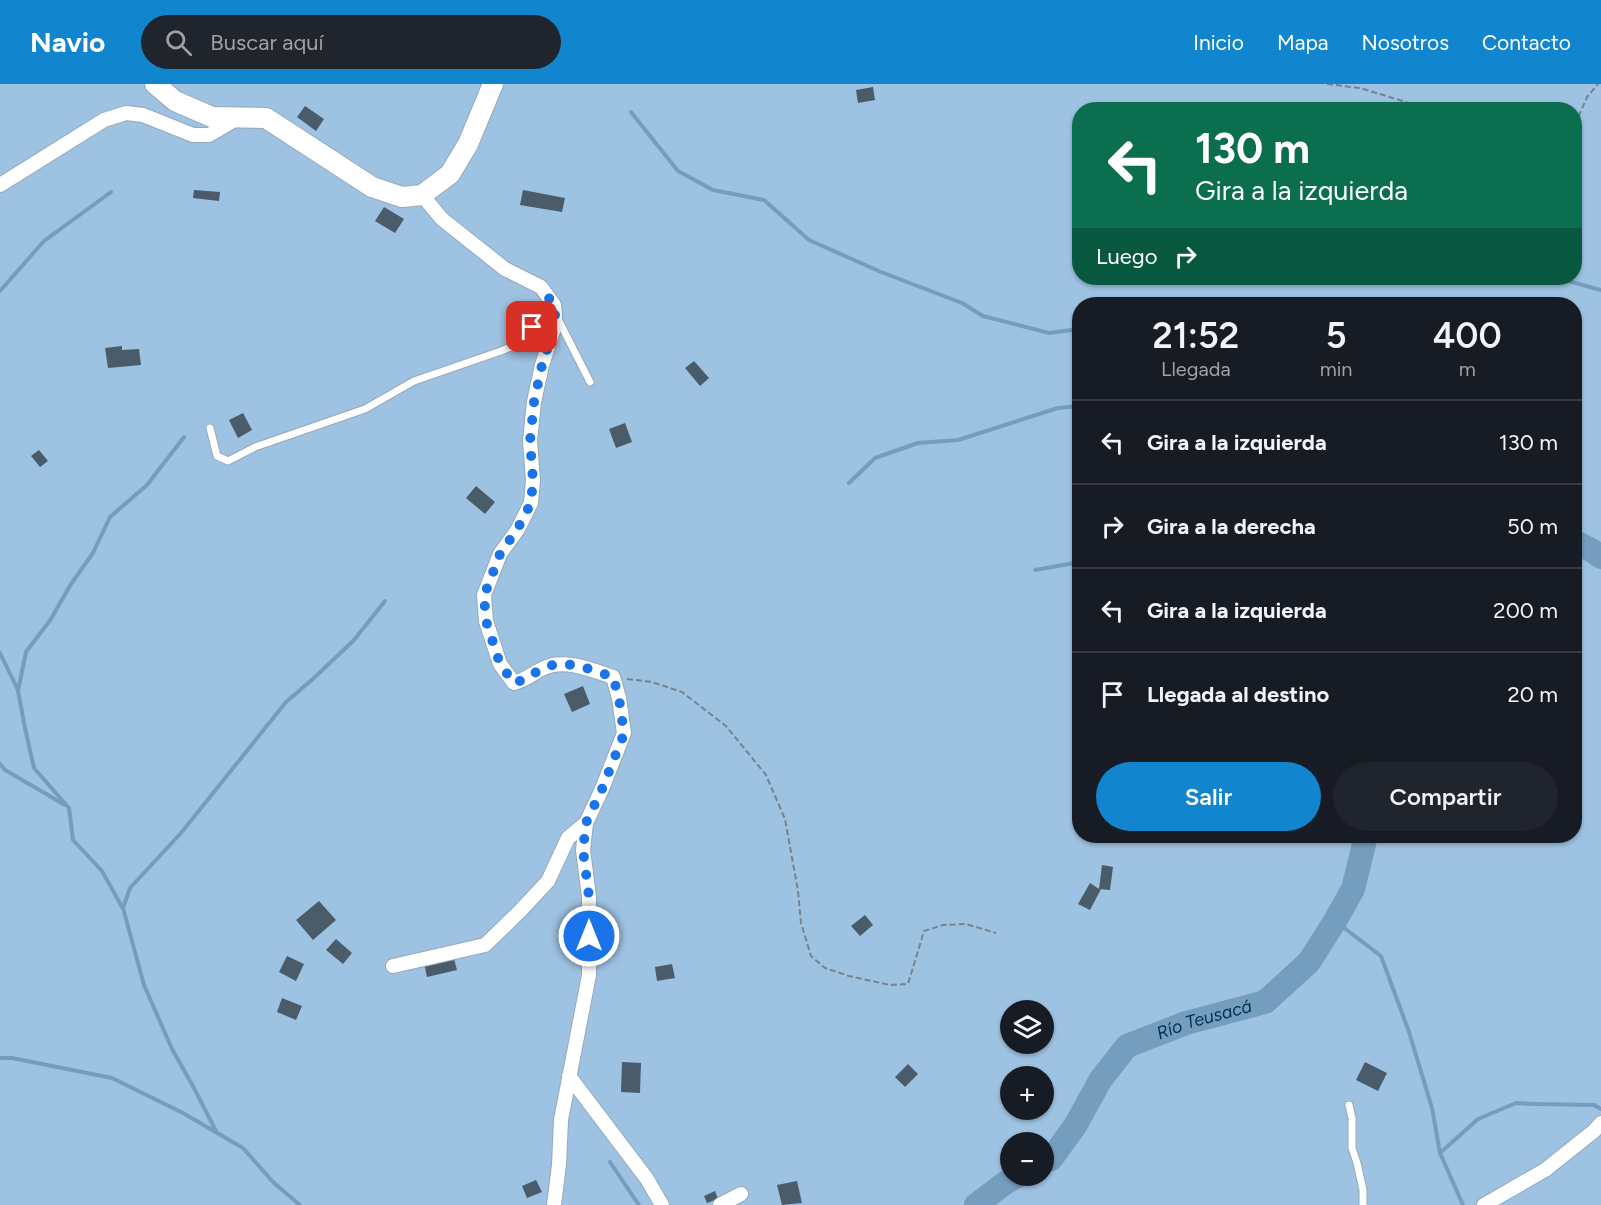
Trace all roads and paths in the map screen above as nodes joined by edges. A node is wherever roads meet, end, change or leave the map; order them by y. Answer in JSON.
{"nodes":[{"id":1,"x":155,"y":84,"type":"edge"},
{"id":2,"x":493,"y":84,"type":"edge"},
{"id":3,"x":1327,"y":84,"type":"edge"},
{"id":4,"x":1598,"y":84,"type":"edge"},
{"id":5,"x":1406,"y":102,"type":"edge"},
{"id":6,"x":1582,"y":109,"type":"edge"},
{"id":7,"x":240,"y":117,"type":"junction"},
{"id":8,"x":0,"y":185,"type":"edge"},
{"id":9,"x":423,"y":195,"type":"junction"},
{"id":10,"x":548,"y":297,"type":"junction"},
{"id":11,"x":555,"y":314,"type":"junction"},
{"id":12,"x":590,"y":382,"type":"dead end"},
{"id":13,"x":210,"y":428,"type":"dead end"},
{"id":14,"x":613,"y":677,"type":"junction"},
{"id":15,"x":586,"y":823,"type":"junction"},
{"id":16,"x":996,"y":933,"type":"dead end"},
{"id":17,"x":393,"y":966,"type":"dead end"},
{"id":18,"x":569,"y":1076,"type":"junction"},
{"id":19,"x":1349,"y":1106,"type":"dead end"},
{"id":20,"x":1601,"y":1123,"type":"edge"},
{"id":21,"x":741,"y":1194,"type":"dead end"},
{"id":22,"x":554,"y":1205,"type":"edge"},
{"id":23,"x":662,"y":1205,"type":"edge"},
{"id":24,"x":720,"y":1205,"type":"edge"},
{"id":25,"x":1363,"y":1205,"type":"edge"},
{"id":26,"x":1484,"y":1205,"type":"edge"}],
"edges":[{"from":1,"to":7,"type":"street"},
{"from":2,"to":9,"type":"street"},
{"from":3,"to":5,"type":"path"},
{"from":4,"to":6,"type":"path"},
{"from":7,"to":8,"type":"street"},
{"from":7,"to":9,"type":"street"},
{"from":9,"to":10,"type":"street"},
{"from":10,"to":11,"type":"street"},
{"from":10,"to":13,"type":"lane"},
{"from":11,"to":12,"type":"lane"},
{"from":11,"to":14,"type":"street"},
{"from":14,"to":15,"type":"street"},
{"from":14,"to":16,"type":"path"},
{"from":15,"to":17,"type":"street"},
{"from":15,"to":18,"type":"street"},
{"from":18,"to":22,"type":"street"},
{"from":18,"to":23,"type":"street"},
{"from":19,"to":25,"type":"lane"},
{"from":20,"to":26,"type":"street"},
{"from":21,"to":24,"type":"street"}]}
